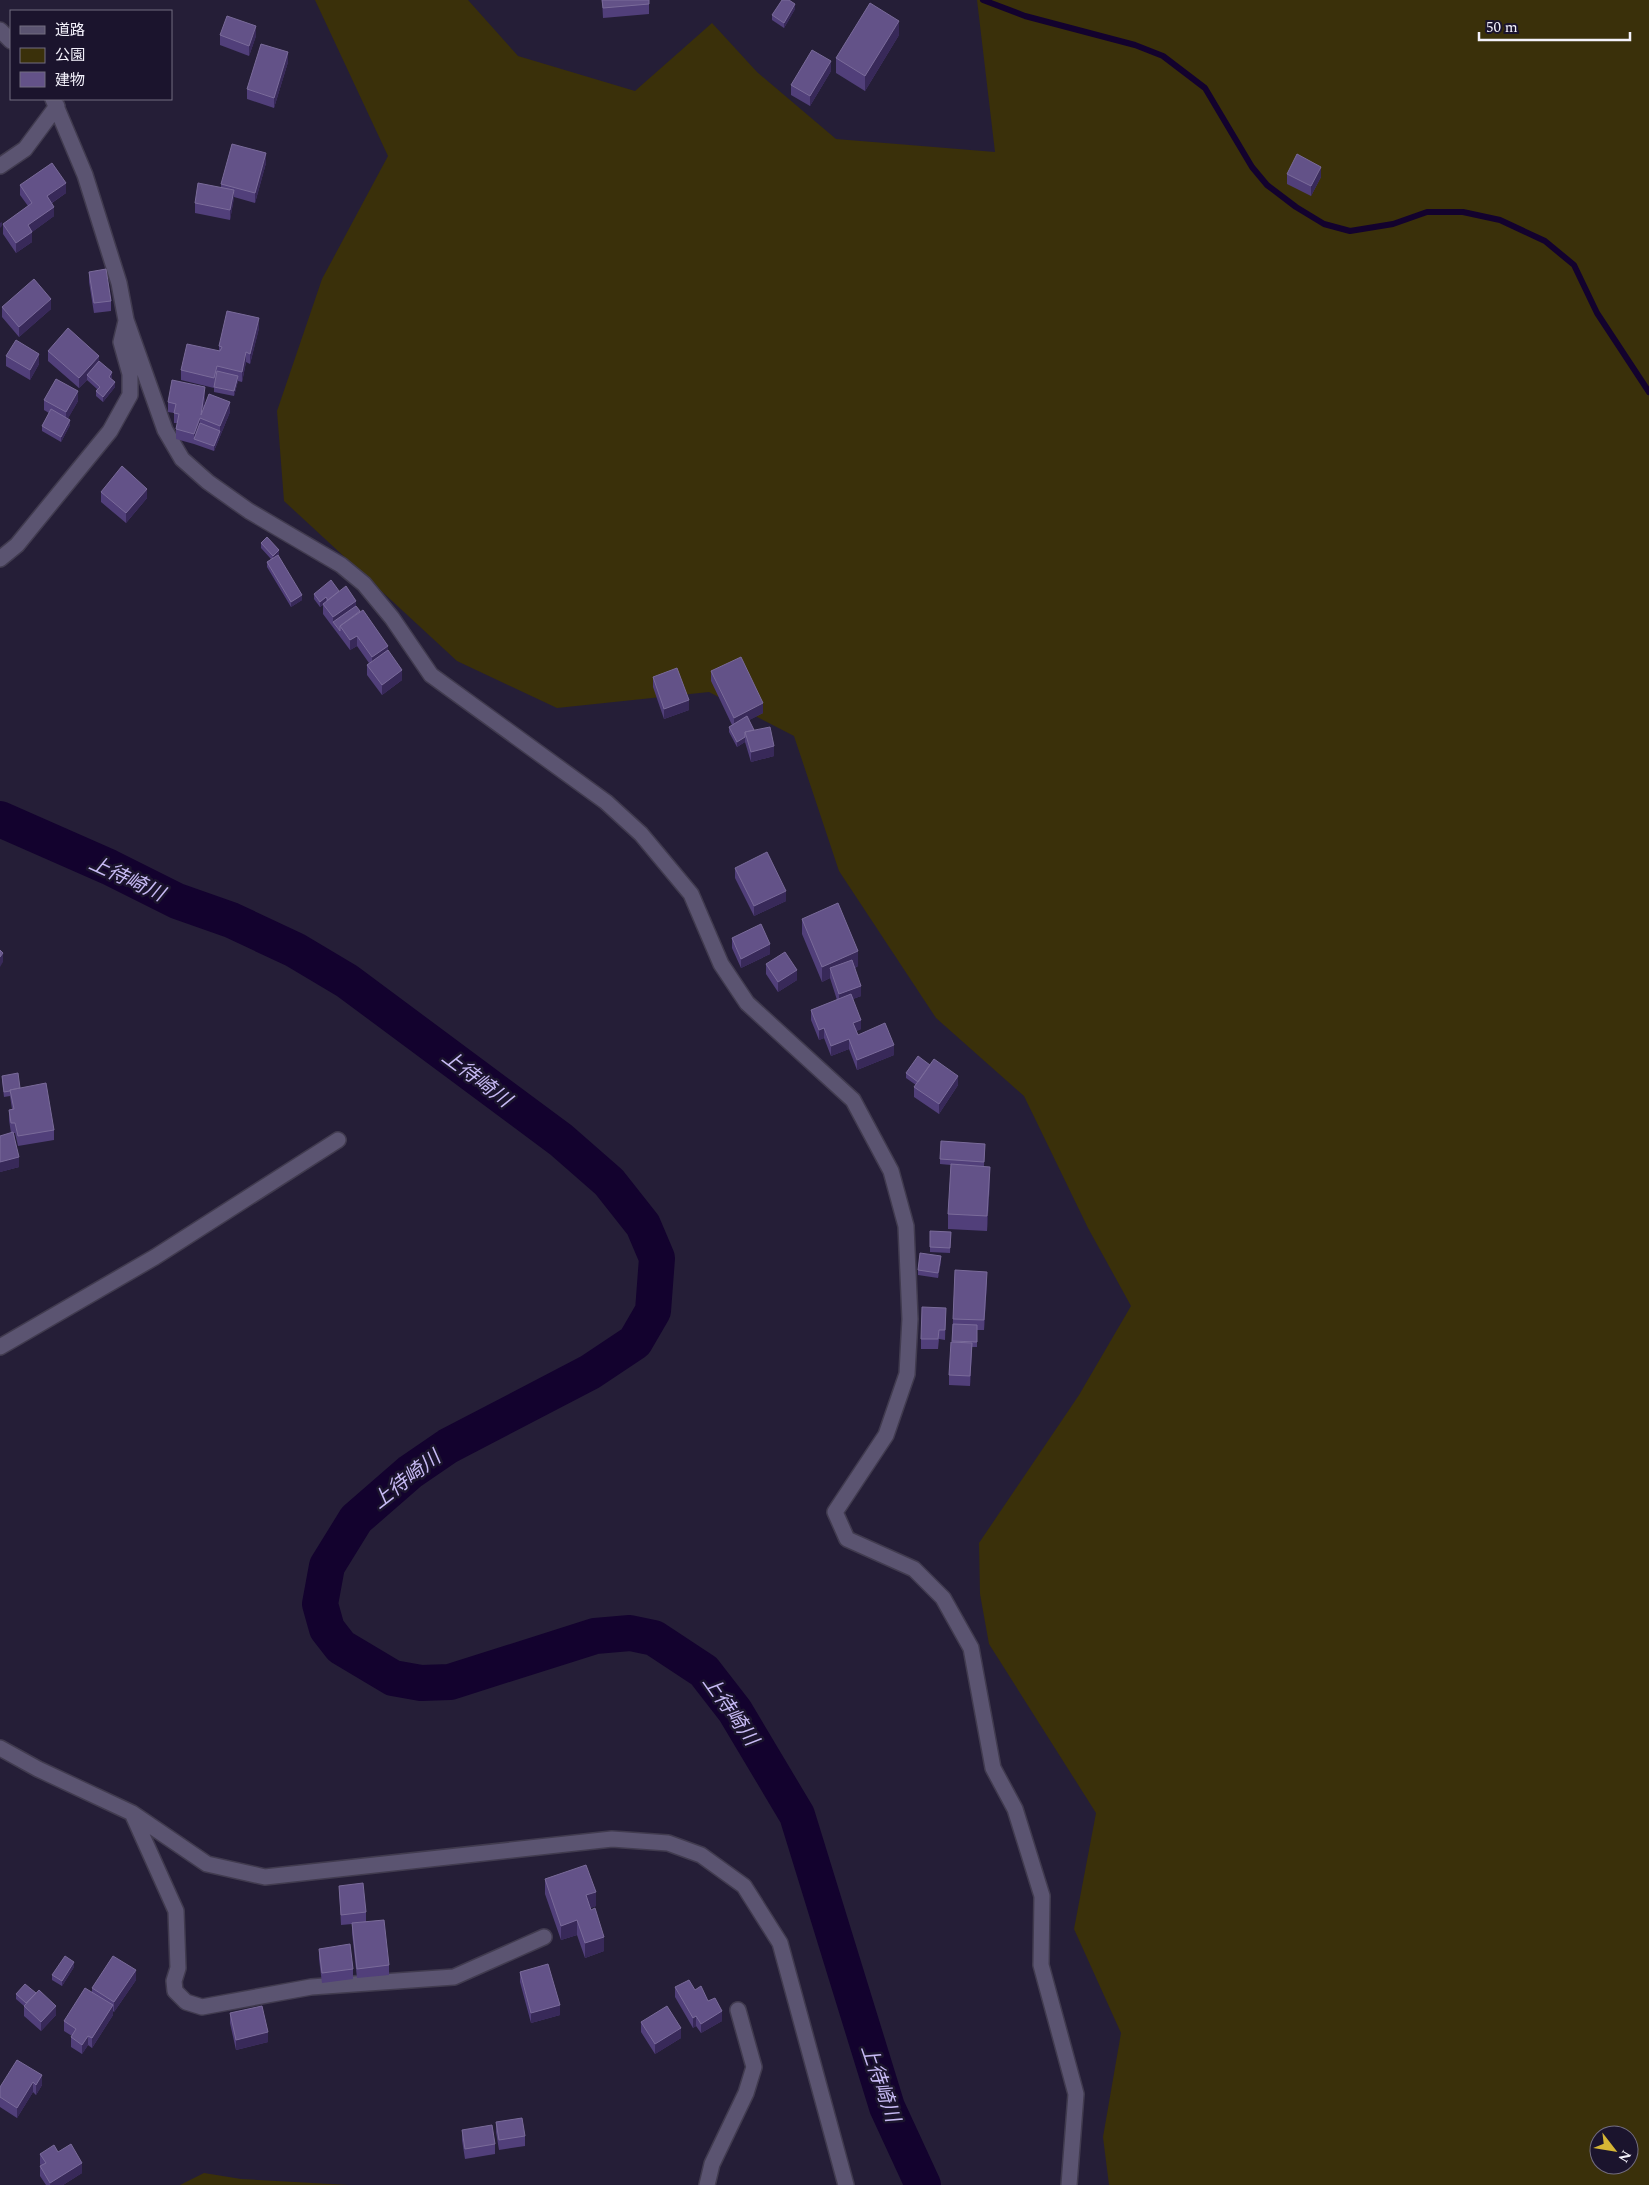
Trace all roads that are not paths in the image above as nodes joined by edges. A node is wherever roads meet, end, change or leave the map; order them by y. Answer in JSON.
{"nodes":[{"id":1,"x":0,"y":30,"type":"edge"},
{"id":2,"x":10,"y":40,"type":"edge"},
{"id":3,"x":55,"y":103,"type":"edge"},
{"id":4,"x":0,"y":166,"type":"edge"},
{"id":5,"x":126,"y":320,"type":"junction"},
{"id":6,"x":0,"y":559,"type":"edge"},
{"id":7,"x":338,"y":1140,"type":"dead end"},
{"id":8,"x":0,"y":1347,"type":"edge"},
{"id":9,"x":0,"y":1748,"type":"edge"},
{"id":10,"x":132,"y":1813,"type":"junction"},
{"id":11,"x":544,"y":1937,"type":"dead end"},
{"id":12,"x":738,"y":2010,"type":"dead end"},
{"id":13,"x":707,"y":2185,"type":"edge"},
{"id":14,"x":846,"y":2185,"type":"edge"},
{"id":15,"x":1069,"y":2185,"type":"edge"}],
"edges":[{"from":1,"to":2,"type":"street"},
{"from":3,"to":4,"type":"street"},
{"from":3,"to":5,"type":"street"},
{"from":5,"to":6,"type":"street"},
{"from":5,"to":15,"type":"street"},
{"from":7,"to":8,"type":"street"},
{"from":9,"to":10,"type":"street"},
{"from":10,"to":11,"type":"street"},
{"from":10,"to":14,"type":"street"},
{"from":12,"to":13,"type":"street"}]}
